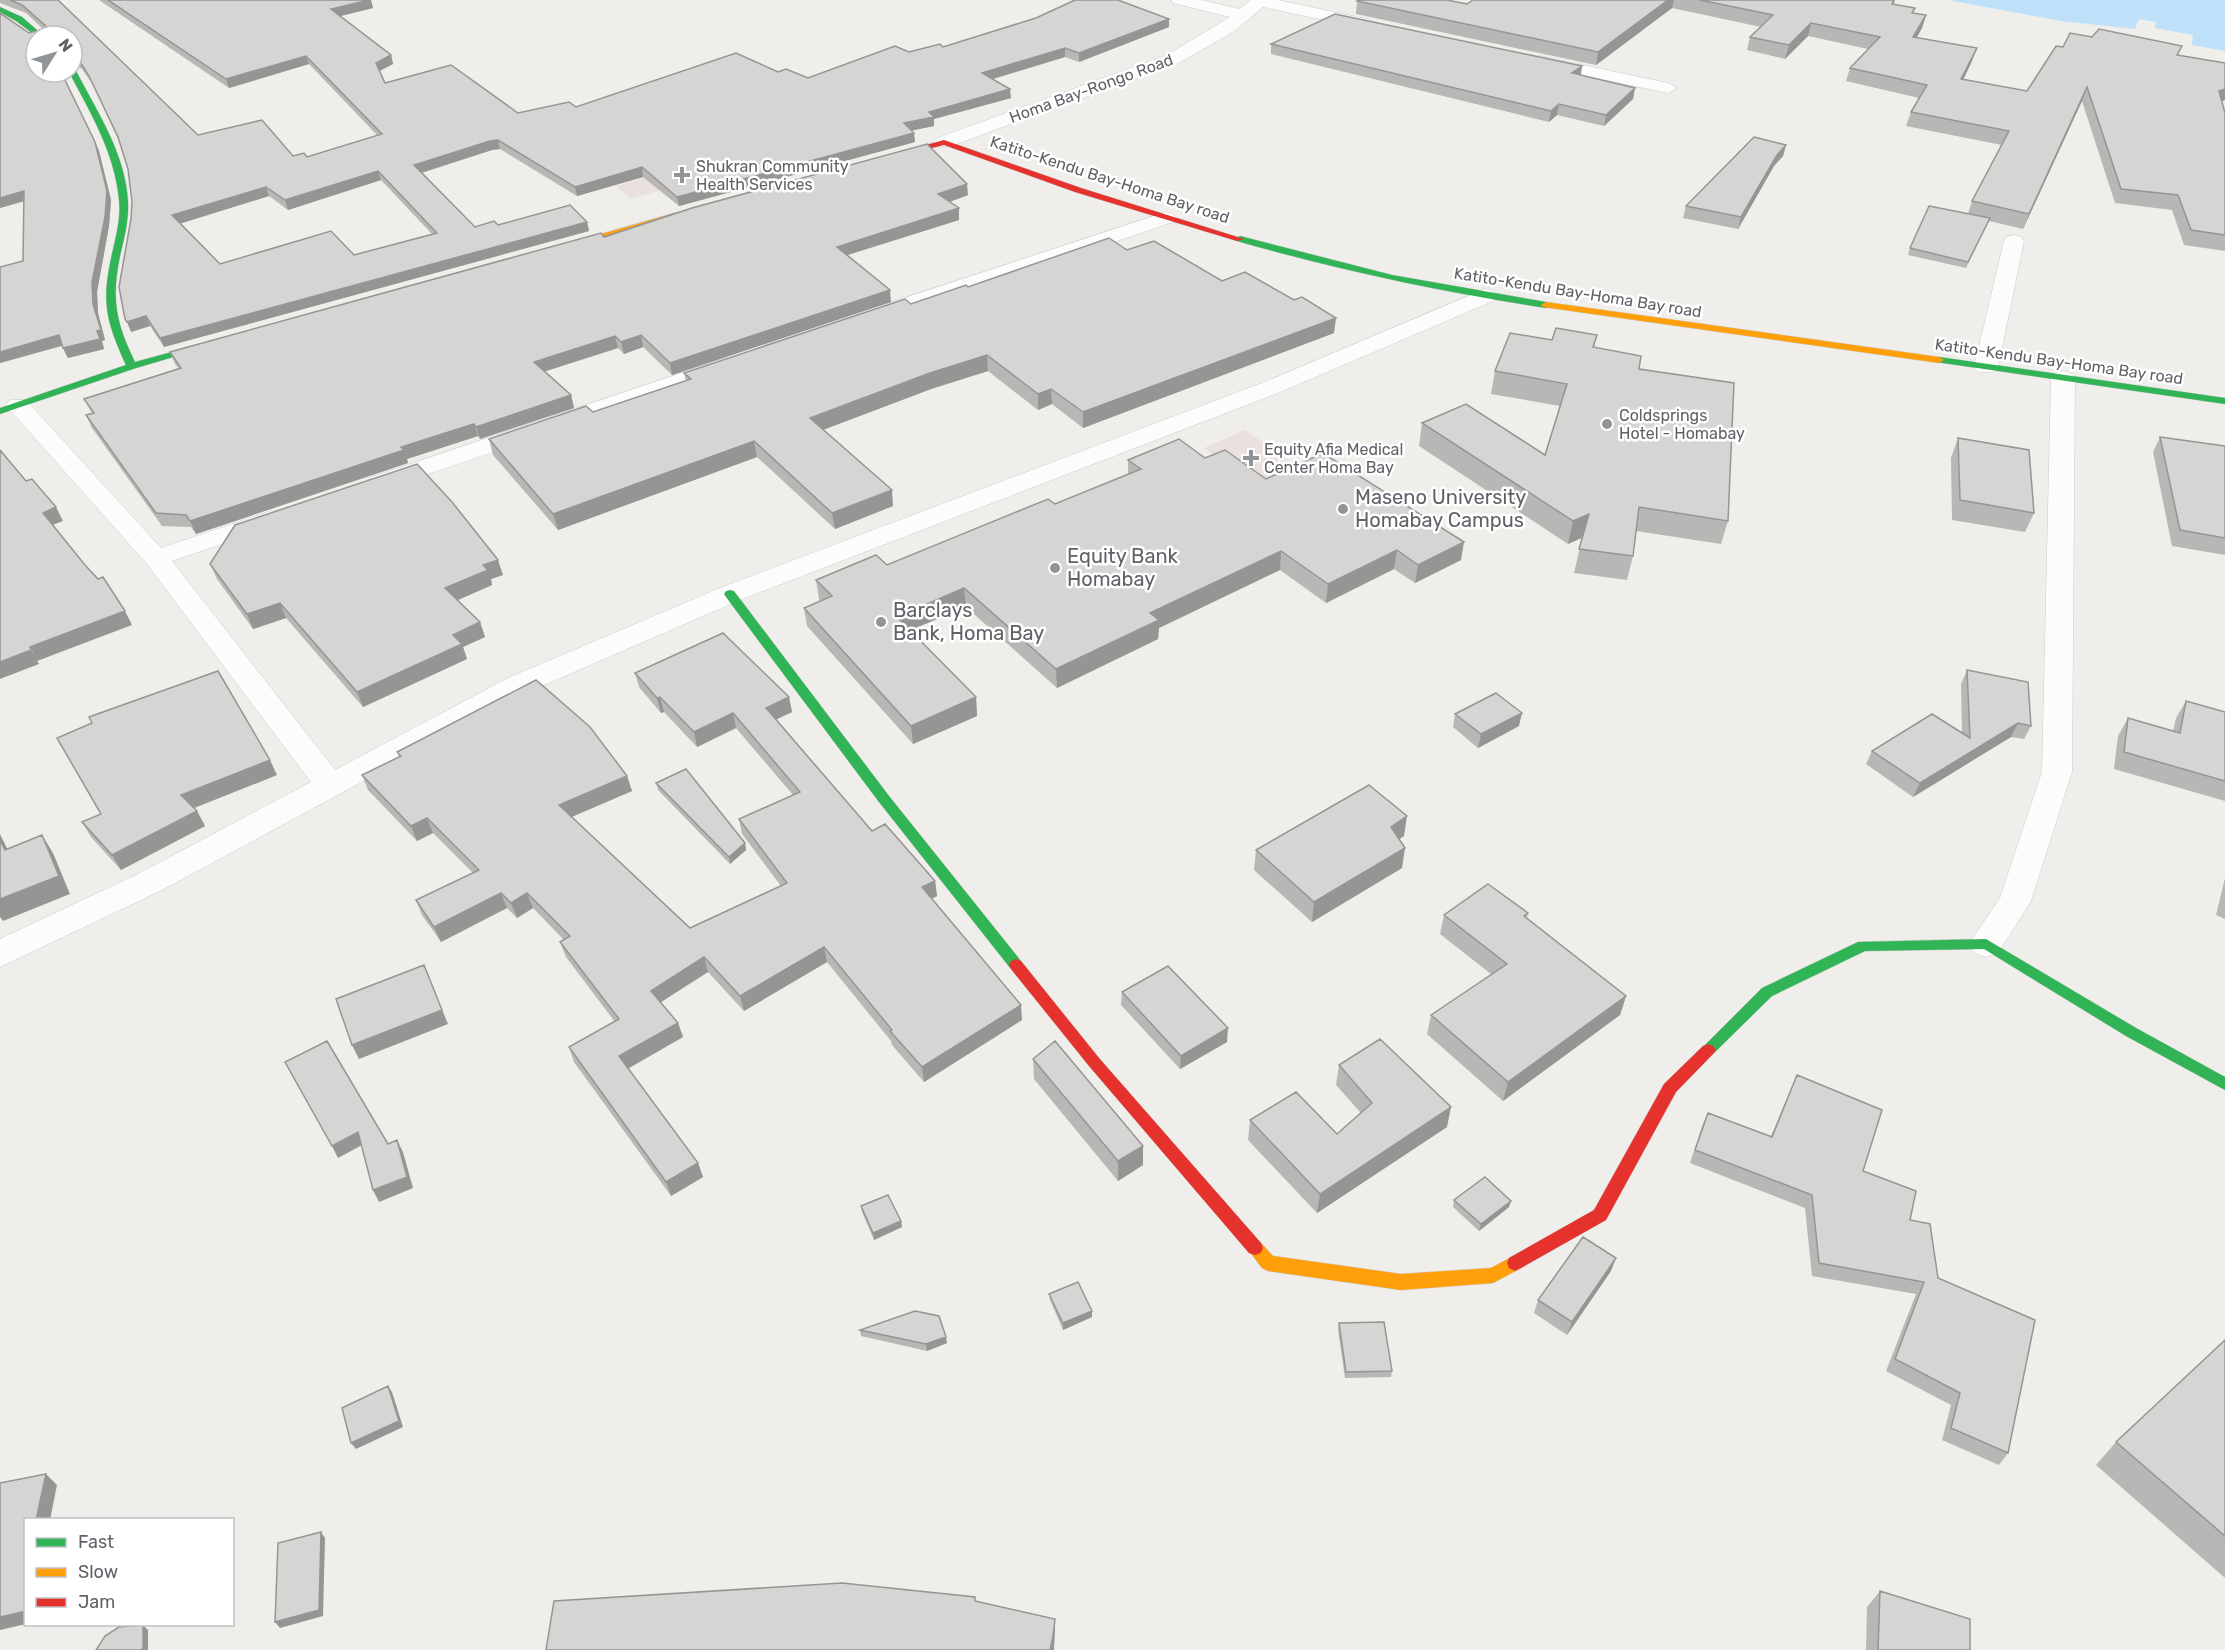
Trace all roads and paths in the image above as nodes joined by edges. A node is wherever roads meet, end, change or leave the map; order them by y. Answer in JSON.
{"nodes":[{"id":1,"x":1179,"y":0,"type":"edge"},
{"id":2,"x":1260,"y":1,"type":"edge"},
{"id":3,"x":0,"y":9,"type":"edge"},
{"id":4,"x":1245,"y":15,"type":"junction"},
{"id":5,"x":25,"y":24,"type":"edge"},
{"id":6,"x":1388,"y":28,"type":"edge"},
{"id":7,"x":1528,"y":58,"type":"edge"},
{"id":8,"x":79,"y":84,"type":"edge"},
{"id":9,"x":1668,"y":88,"type":"dead end"},
{"id":10,"x":944,"y":142,"type":"junction"},
{"id":11,"x":875,"y":160,"type":"edge"},
{"id":12,"x":692,"y":211,"type":"edge"},
{"id":13,"x":1166,"y":218,"type":"junction"},
{"id":14,"x":2014,"y":241,"type":"dead end"},
{"id":15,"x":544,"y":252,"type":"edge"},
{"id":16,"x":1485,"y":296,"type":"junction"},
{"id":17,"x":848,"y":325,"type":"edge"},
{"id":18,"x":235,"y":337,"type":"edge"},
{"id":19,"x":746,"y":359,"type":"edge"},
{"id":20,"x":132,"y":366,"type":"junction"},
{"id":21,"x":1986,"y":366,"type":"junction"},
{"id":22,"x":2063,"y":378,"type":"junction"},
{"id":23,"x":2225,"y":401,"type":"edge"},
{"id":24,"x":9,"y":408,"type":"edge"},
{"id":25,"x":360,"y":489,"type":"edge"},
{"id":26,"x":292,"y":512,"type":"edge"},
{"id":27,"x":156,"y":558,"type":"junction"},
{"id":28,"x":730,"y":594,"type":"junction"},
{"id":29,"x":331,"y":787,"type":"junction"},
{"id":30,"x":1986,"y":944,"type":"junction"},
{"id":31,"x":0,"y":954,"type":"edge"},
{"id":32,"x":2225,"y":1084,"type":"edge"}],
"edges":[{"from":1,"to":4,"type":"street"},
{"from":2,"to":4,"type":"street","name":"Homa Bay-Rongo Road"},
{"from":2,"to":6,"type":"street"},
{"from":3,"to":5,"type":"main road"},
{"from":4,"to":10,"type":"street","name":"Homa Bay-Rongo Road"},
{"from":7,"to":9,"type":"street"},
{"from":8,"to":20,"type":"main road"},
{"from":10,"to":11,"type":"main road"},
{"from":10,"to":13,"type":"main road","name":"Katito-Kendu Bay-Homa Bay road"},
{"from":12,"to":15,"type":"main road"},
{"from":13,"to":16,"type":"main road","name":"Katito-Kendu Bay-Homa Bay road"},
{"from":13,"to":17,"type":"street"},
{"from":14,"to":21,"type":"street"},
{"from":16,"to":21,"type":"main road","name":"Katito-Kendu Bay-Homa Bay road"},
{"from":16,"to":28,"type":"street"},
{"from":18,"to":20,"type":"main road"},
{"from":19,"to":25,"type":"street"},
{"from":20,"to":24,"type":"main road"},
{"from":21,"to":22,"type":"main road","name":"Katito-Kendu Bay-Homa Bay road"},
{"from":22,"to":23,"type":"main road","name":"Katito-Kendu Bay-Homa Bay road"},
{"from":22,"to":30,"type":"street"},
{"from":24,"to":27,"type":"street"},
{"from":26,"to":27,"type":"street"},
{"from":27,"to":29,"type":"street"},
{"from":28,"to":29,"type":"street"},
{"from":28,"to":30,"type":"main road"},
{"from":29,"to":31,"type":"street"},
{"from":30,"to":32,"type":"main road"}]}
